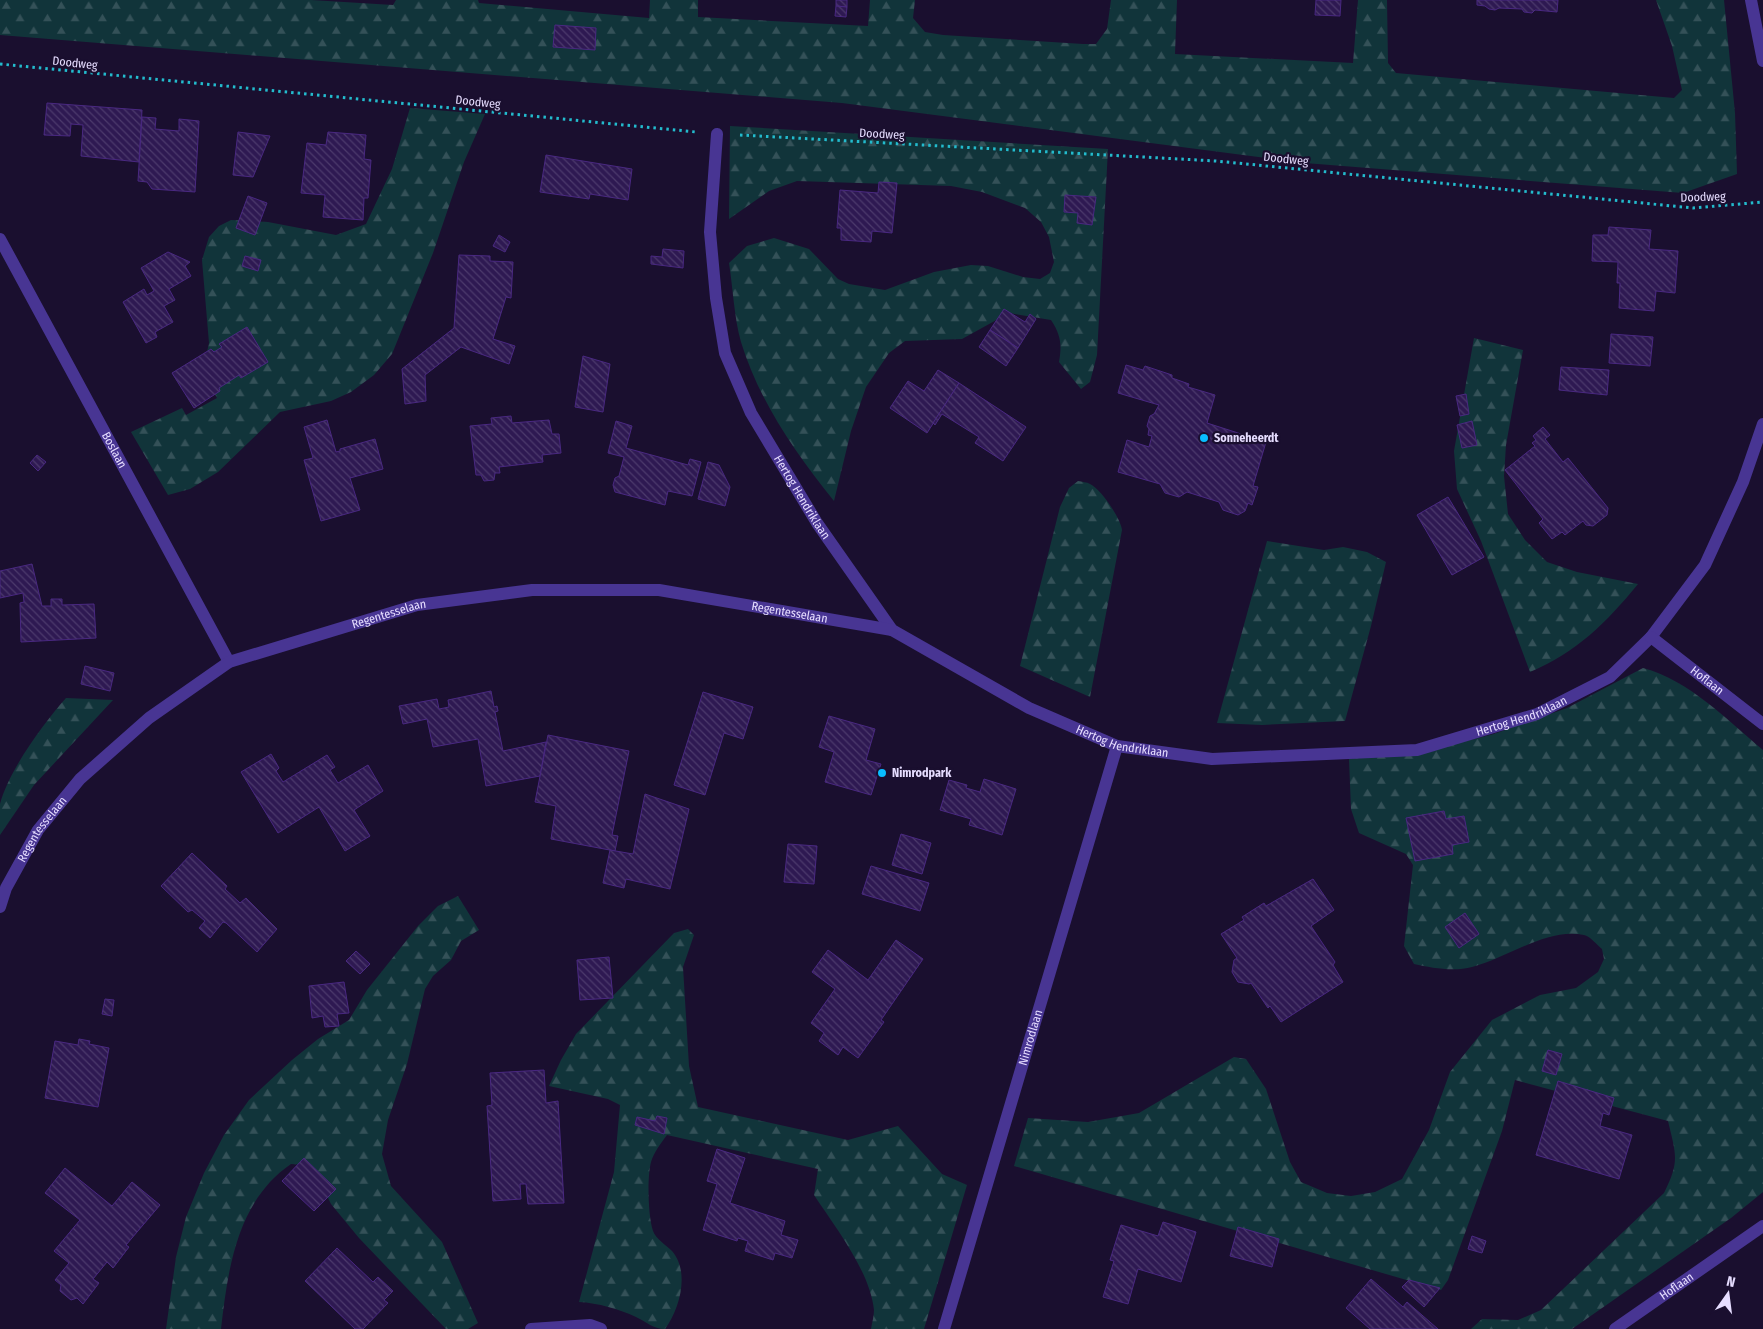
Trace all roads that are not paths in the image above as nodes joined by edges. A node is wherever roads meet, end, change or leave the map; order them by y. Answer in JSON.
{"nodes":[{"id":1,"x":1751,"y":0,"type":"edge"},
{"id":2,"x":1763,"y":61,"type":"edge"},
{"id":3,"x":717,"y":134,"type":"road end"},
{"id":4,"x":0,"y":239,"type":"edge"},
{"id":5,"x":1763,"y":424,"type":"edge"},
{"id":6,"x":892,"y":630,"type":"junction"},
{"id":7,"x":1650,"y":638,"type":"junction"},
{"id":8,"x":229,"y":662,"type":"junction"},
{"id":9,"x":1763,"y":724,"type":"edge"},
{"id":10,"x":1117,"y":746,"type":"junction"},
{"id":11,"x":0,"y":907,"type":"edge"},
{"id":12,"x":1763,"y":1226,"type":"edge"},
{"id":13,"x":531,"y":1329,"type":"edge"},
{"id":14,"x":601,"y":1329,"type":"edge"},
{"id":15,"x":944,"y":1329,"type":"edge"},
{"id":16,"x":1615,"y":1329,"type":"edge"}],
"edges":[{"from":1,"to":2,"type":"street"},
{"from":3,"to":6,"type":"street","name":"Hertog Hendriklaan"},
{"from":4,"to":8,"type":"street","name":"Boslaan"},
{"from":5,"to":7,"type":"street","name":"Hertog Hendriklaan"},
{"from":6,"to":8,"type":"street","name":"Regentesselaan"},
{"from":6,"to":10,"type":"street","name":"Hertog Hendriklaan"},
{"from":7,"to":9,"type":"street","name":"Hoflaan"},
{"from":7,"to":10,"type":"street","name":"Hertog Hendriklaan"},
{"from":8,"to":11,"type":"street","name":"Regentesselaan"},
{"from":10,"to":15,"type":"street","name":"Nimrodlaan"},
{"from":12,"to":16,"type":"street","name":"Hoflaan"},
{"from":13,"to":14,"type":"street"}]}
